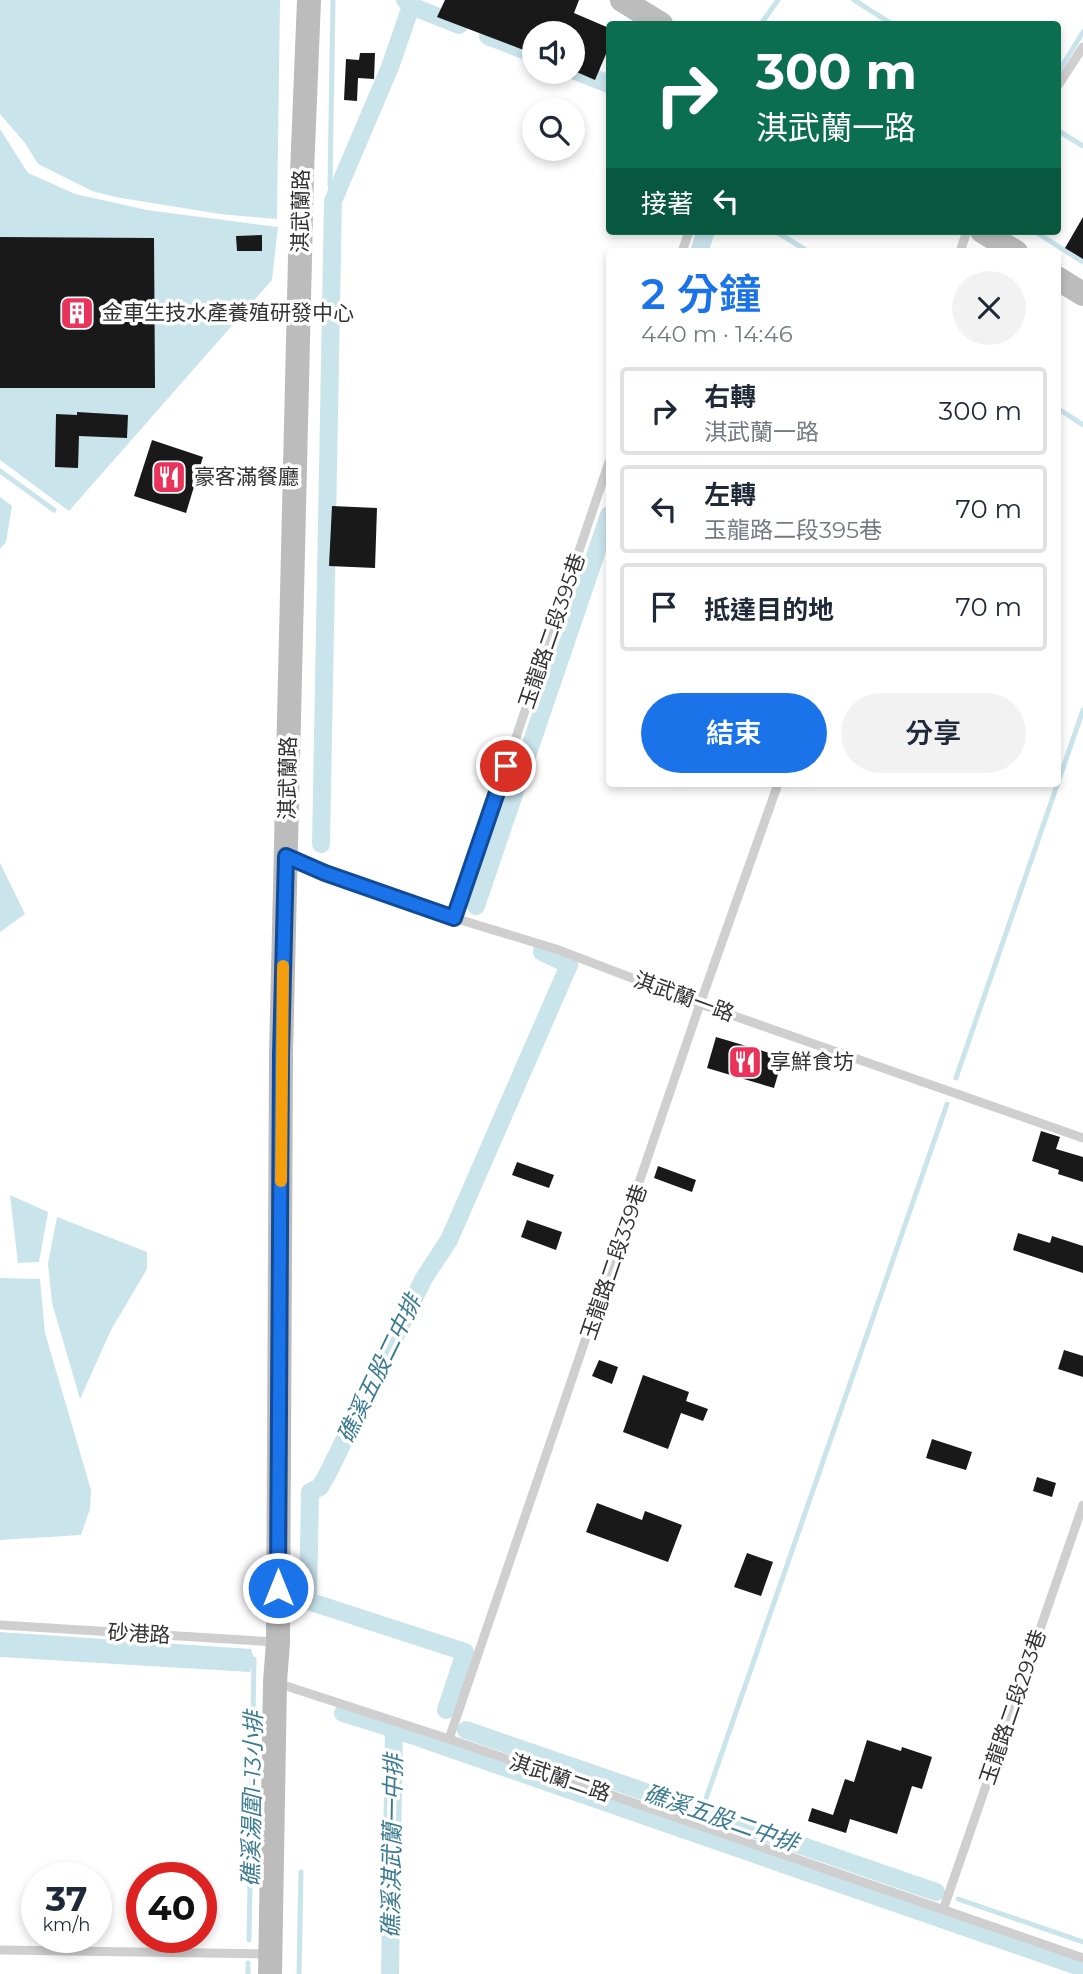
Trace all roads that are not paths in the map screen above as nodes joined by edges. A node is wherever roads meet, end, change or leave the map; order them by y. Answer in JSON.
{"nodes":[{"id":1,"x":309,"y":0,"type":"edge"},
{"id":2,"x":622,"y":0,"type":"edge"},
{"id":3,"x":656,"y":21,"type":"edge"},
{"id":4,"x":1083,"y":47,"type":"edge"},
{"id":5,"x":1061,"y":82,"type":"edge"},
{"id":6,"x":988,"y":235,"type":"edge"},
{"id":7,"x":1010,"y":248,"type":"edge"},
{"id":8,"x":1061,"y":280,"type":"edge"},
{"id":9,"x":1083,"y":294,"type":"edge"},
{"id":10,"x":606,"y":472,"type":"edge"},
{"id":11,"x":777,"y":787,"type":"edge"},
{"id":12,"x":286,"y":856,"type":"junction"},
{"id":13,"x":454,"y":918,"type":"junction"},
{"id":14,"x":701,"y":1004,"type":"junction"},
{"id":15,"x":1083,"y":1138,"type":"edge"},
{"id":16,"x":1083,"y":1505,"type":"edge"},
{"id":17,"x":0,"y":1625,"type":"edge"},
{"id":18,"x":278,"y":1642,"type":"junction"},
{"id":19,"x":275,"y":1682,"type":"junction"},
{"id":20,"x":449,"y":1739,"type":"junction"},
{"id":21,"x":943,"y":1910,"type":"junction"},
{"id":22,"x":0,"y":1950,"type":"edge"},
{"id":23,"x":1083,"y":1958,"type":"edge"},
{"id":24,"x":270,"y":1964,"type":"edge"}],
"edges":[{"from":1,"to":12,"type":"street","name":"淇武蘭路"},
{"from":2,"to":3,"type":"street"},
{"from":4,"to":5,"type":"lane"},
{"from":6,"to":7,"type":"street"},
{"from":8,"to":9,"type":"street"},
{"from":10,"to":13,"type":"lane","name":"玉龍路二段395巷"},
{"from":11,"to":14,"type":"lane","name":"玉龍路二段339巷"},
{"from":12,"to":13,"type":"lane","name":"淇武蘭一路"},
{"from":12,"to":18,"type":"street","name":"淇武蘭路"},
{"from":13,"to":14,"type":"lane","name":"淇武蘭一路"},
{"from":14,"to":15,"type":"lane","name":"淇武蘭一路"},
{"from":14,"to":20,"type":"lane","name":"玉龍路二段339巷"},
{"from":16,"to":21,"type":"lane","name":"玉龍路二段293巷"},
{"from":17,"to":18,"type":"lane","name":"砂港路"},
{"from":18,"to":19,"type":"street","name":"淇武蘭路"},
{"from":19,"to":20,"type":"lane","name":"淇武蘭二路"},
{"from":19,"to":24,"type":"street","name":"淇武蘭路"},
{"from":20,"to":21,"type":"lane","name":"淇武蘭二路"},
{"from":21,"to":23,"type":"lane","name":"淇武蘭二路"},
{"from":22,"to":24,"type":"lane"}]}
